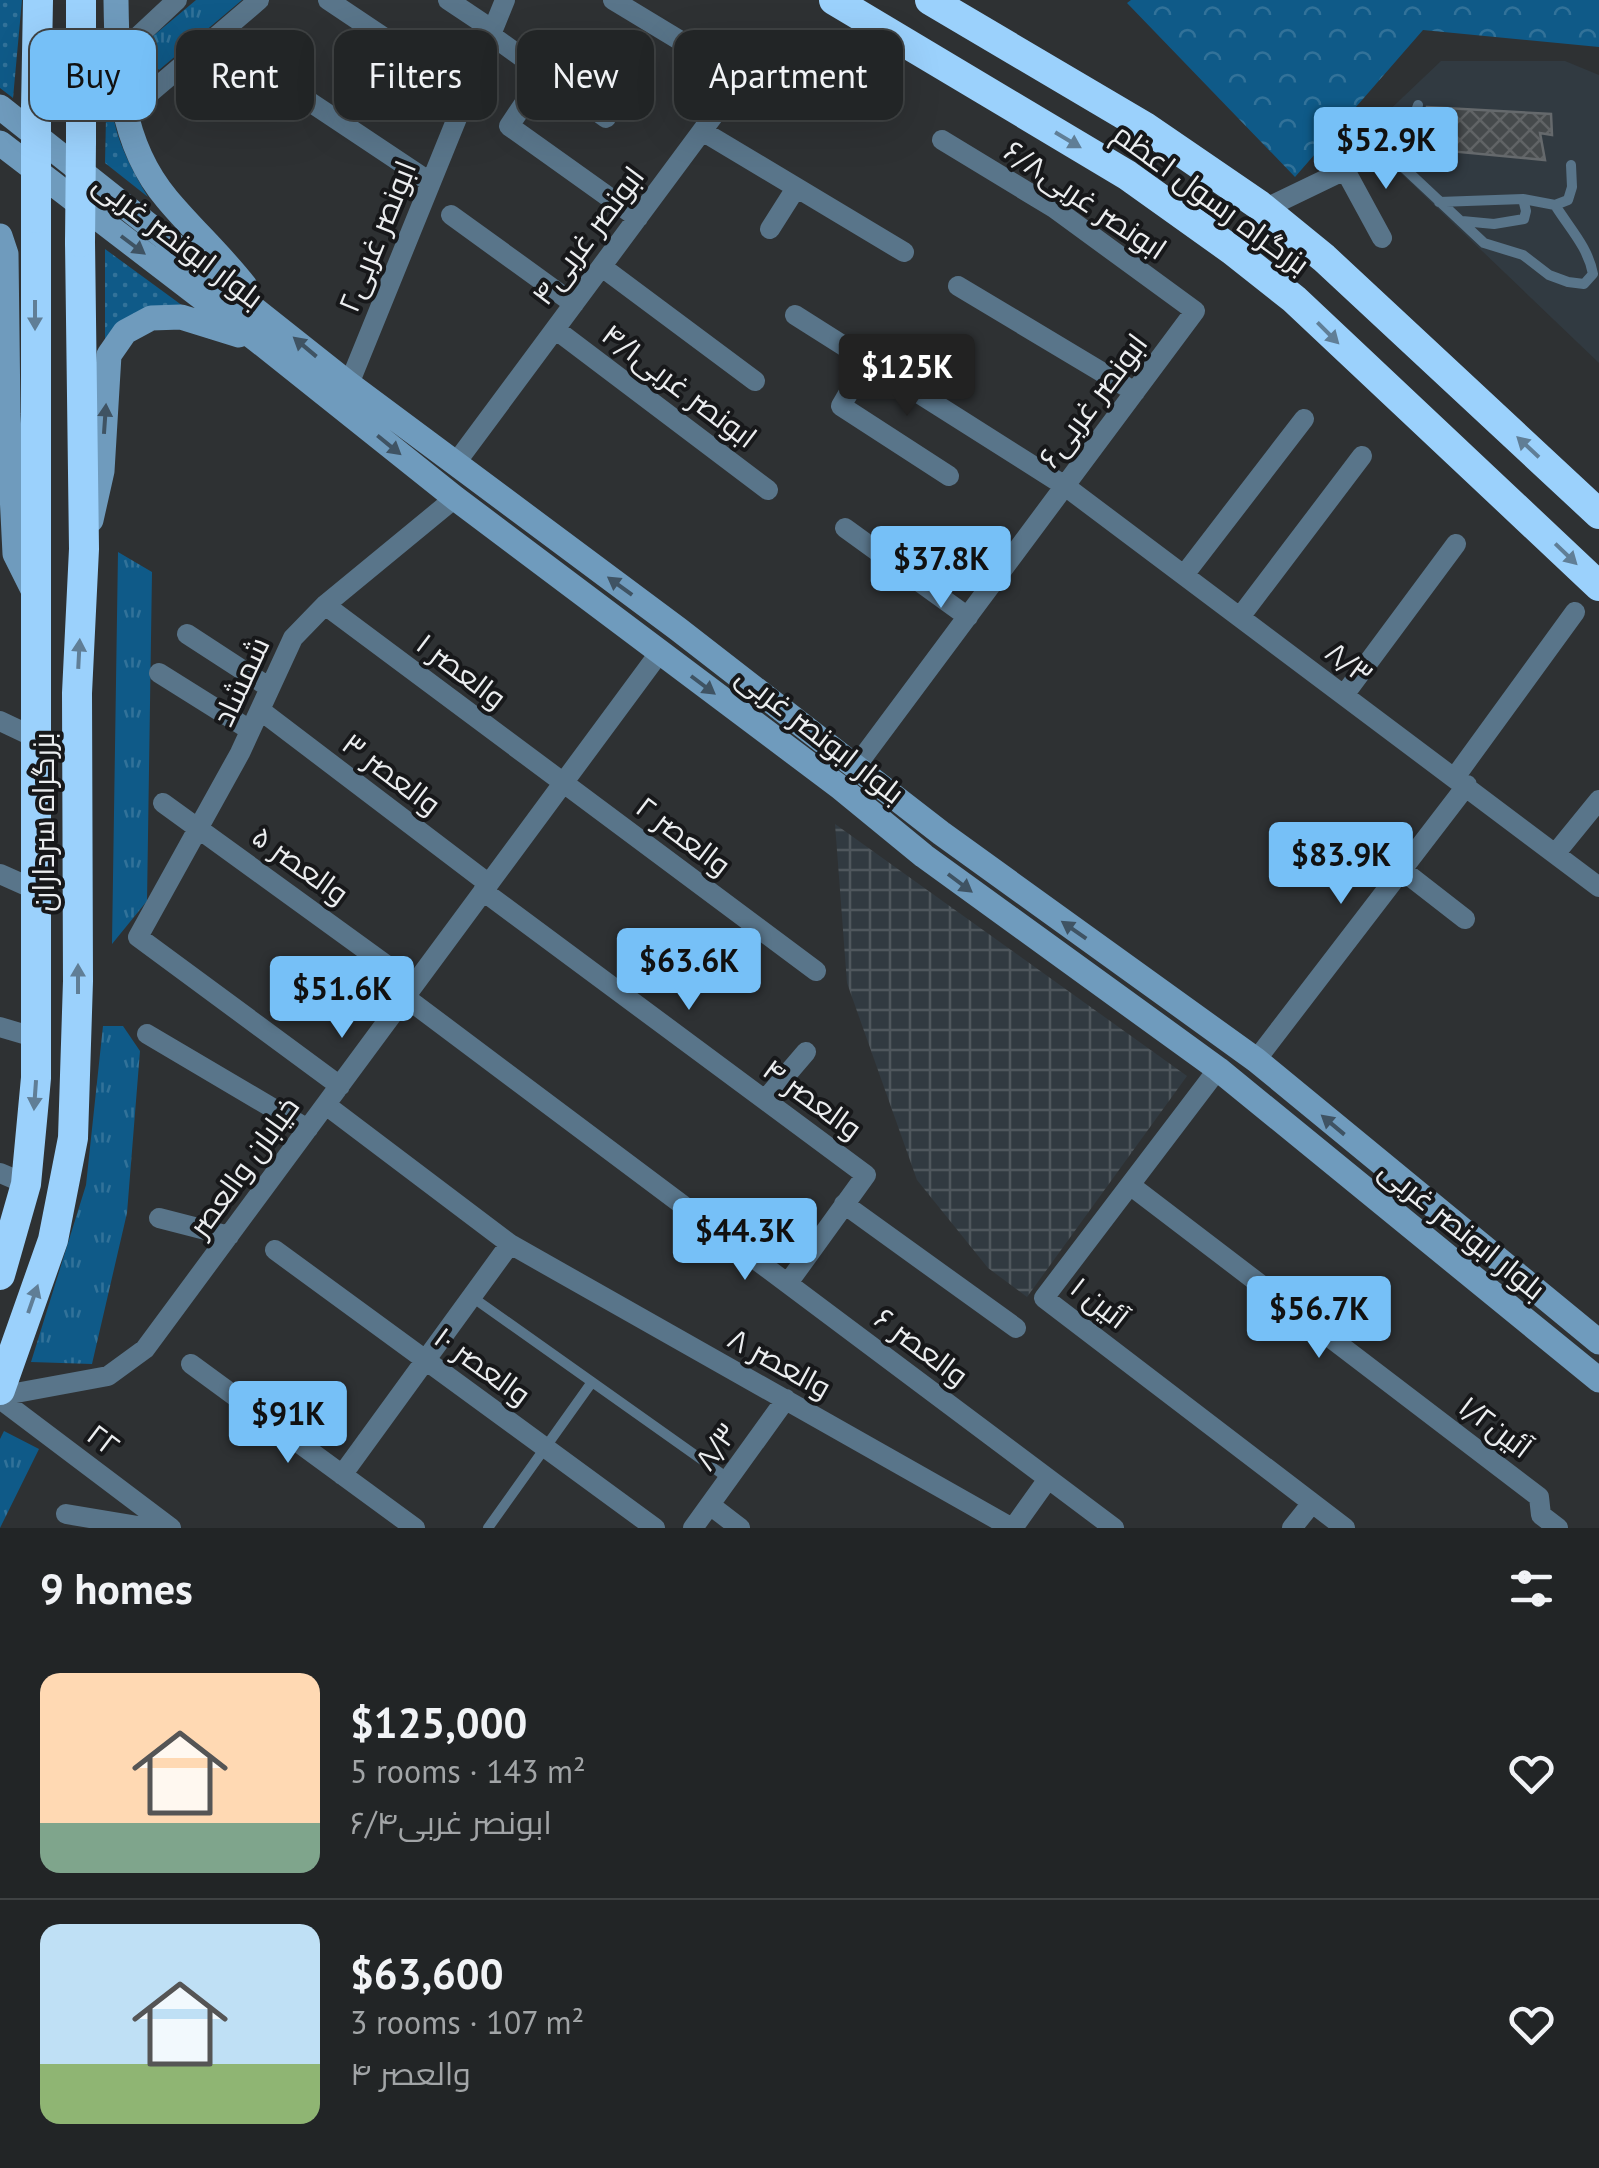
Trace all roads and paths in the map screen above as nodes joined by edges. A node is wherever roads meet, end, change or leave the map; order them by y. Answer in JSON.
{"nodes":[{"id":1,"x":38,"y":0,"type":"edge"},
{"id":2,"x":81,"y":0,"type":"edge"},
{"id":3,"x":116,"y":0,"type":"edge"},
{"id":4,"x":177,"y":0,"type":"edge"},
{"id":5,"x":259,"y":0,"type":"edge"},
{"id":6,"x":328,"y":0,"type":"edge"},
{"id":7,"x":448,"y":0,"type":"edge"},
{"id":8,"x":505,"y":0,"type":"edge"},
{"id":9,"x":613,"y":0,"type":"edge"},
{"id":10,"x":834,"y":0,"type":"edge"},
{"id":11,"x":930,"y":0,"type":"edge"},
{"id":12,"x":121,"y":30,"type":"edge"},
{"id":13,"x":145,"y":30,"type":"edge"},
{"id":14,"x":373,"y":30,"type":"edge"},
{"id":15,"x":489,"y":30,"type":"edge"},
{"id":16,"x":493,"y":30,"type":"edge"},
{"id":17,"x":497,"y":36,"type":"edge"},
{"id":18,"x":674,"y":37,"type":"edge"},
{"id":19,"x":517,"y":52,"type":"edge"},
{"id":20,"x":156,"y":87,"type":"edge"},
{"id":21,"x":314,"y":105,"type":"edge"},
{"id":22,"x":1418,"y":106,"type":"dead end"},
{"id":23,"x":0,"y":107,"type":"edge"},
{"id":24,"x":517,"y":114,"type":"edge"},
{"id":25,"x":126,"y":120,"type":"edge"},
{"id":26,"x":456,"y":120,"type":"edge"},
{"id":27,"x":710,"y":120,"type":"edge"},
{"id":28,"x":702,"y":131,"type":"junction"},
{"id":29,"x":942,"y":140,"type":"dead end"},
{"id":30,"x":0,"y":144,"type":"edge"},
{"id":31,"x":1387,"y":152,"type":"junction"},
{"id":32,"x":1571,"y":165,"type":"dead end"},
{"id":33,"x":1345,"y":170,"type":"junction"},
{"id":34,"x":430,"y":182,"type":"junction"},
{"id":35,"x":796,"y":188,"type":"junction"},
{"id":36,"x":1524,"y":199,"type":"junction"},
{"id":37,"x":1439,"y":202,"type":"junction"},
{"id":38,"x":1555,"y":204,"type":"junction"},
{"id":39,"x":1264,"y":209,"type":"junction"},
{"id":40,"x":451,"y":215,"type":"dead end"},
{"id":41,"x":638,"y":218,"type":"junction"},
{"id":42,"x":1461,"y":221,"type":"junction"},
{"id":43,"x":770,"y":229,"type":"dead end"},
{"id":44,"x":0,"y":236,"type":"edge"},
{"id":45,"x":1382,"y":238,"type":"dead end"},
{"id":46,"x":904,"y":252,"type":"dead end"},
{"id":47,"x":602,"y":266,"type":"junction"},
{"id":48,"x":958,"y":286,"type":"dead end"},
{"id":49,"x":574,"y":304,"type":"junction"},
{"id":50,"x":1195,"y":312,"type":"joint"},
{"id":51,"x":795,"y":316,"type":"dead end"},
{"id":52,"x":555,"y":329,"type":"junction"},
{"id":53,"x":265,"y":331,"type":"junction"},
{"id":54,"x":868,"y":361,"type":"junction"},
{"id":55,"x":755,"y":381,"type":"dead end"},
{"id":56,"x":349,"y":384,"type":"junction"},
{"id":57,"x":1135,"y":392,"type":"junction"},
{"id":58,"x":4,"y":411,"type":"edge"},
{"id":59,"x":1304,"y":419,"type":"dead end"},
{"id":60,"x":1362,"y":456,"type":"dead end"},
{"id":61,"x":455,"y":464,"type":"junction"},
{"id":62,"x":949,"y":476,"type":"dead end"},
{"id":63,"x":1065,"y":486,"type":"junction"},
{"id":64,"x":768,"y":490,"type":"dead end"},
{"id":65,"x":455,"y":498,"type":"junction"},
{"id":66,"x":1599,"y":514,"type":"edge"},
{"id":67,"x":845,"y":528,"type":"dead end"},
{"id":68,"x":1456,"y":544,"type":"dead end"},
{"id":69,"x":8,"y":548,"type":"edge"},
{"id":70,"x":84,"y":549,"type":"junction"},
{"id":71,"x":1184,"y":575,"type":"junction"},
{"id":72,"x":1599,"y":586,"type":"edge"},
{"id":73,"x":34,"y":592,"type":"junction"},
{"id":74,"x":324,"y":605,"type":"junction"},
{"id":75,"x":1575,"y":612,"type":"dead end"},
{"id":76,"x":968,"y":616,"type":"junction"},
{"id":77,"x":1240,"y":618,"type":"junction"},
{"id":78,"x":187,"y":634,"type":"dead end"},
{"id":79,"x":660,"y":652,"type":"junction"},
{"id":80,"x":160,"y":673,"type":"dead end"},
{"id":81,"x":270,"y":688,"type":"junction"},
{"id":82,"x":1344,"y":695,"type":"junction"},
{"id":83,"x":260,"y":710,"type":"junction"},
{"id":84,"x":0,"y":720,"type":"edge"},
{"id":85,"x":250,"y":730,"type":"junction"},
{"id":86,"x":36,"y":738,"type":"junction"},
{"id":87,"x":857,"y":765,"type":"junction"},
{"id":88,"x":1461,"y":781,"type":"junction"},
{"id":89,"x":564,"y":783,"type":"junction"},
{"id":90,"x":1599,"y":800,"type":"edge"},
{"id":91,"x":163,"y":803,"type":"dead end"},
{"id":92,"x":200,"y":826,"type":"junction"},
{"id":93,"x":1555,"y":854,"type":"junction"},
{"id":94,"x":1402,"y":870,"type":"junction"},
{"id":95,"x":0,"y":874,"type":"edge"},
{"id":96,"x":1599,"y":886,"type":"edge"},
{"id":97,"x":486,"y":888,"type":"junction"},
{"id":98,"x":36,"y":890,"type":"junction"},
{"id":99,"x":1465,"y":919,"type":"dead end"},
{"id":100,"x":816,"y":970,"type":"dead end"},
{"id":101,"x":1139,"y":975,"type":"junction"},
{"id":102,"x":410,"y":991,"type":"junction"},
{"id":103,"x":1122,"y":1000,"type":"junction"},
{"id":104,"x":0,"y":1027,"type":"edge"},
{"id":105,"x":147,"y":1034,"type":"dead end"},
{"id":106,"x":37,"y":1038,"type":"junction"},
{"id":107,"x":806,"y":1052,"type":"dead end"},
{"id":108,"x":1256,"y":1060,"type":"junction"},
{"id":109,"x":1218,"y":1069,"type":"junction"},
{"id":110,"x":340,"y":1086,"type":"junction"},
{"id":111,"x":765,"y":1100,"type":"junction"},
{"id":112,"x":326,"y":1105,"type":"junction"},
{"id":113,"x":308,"y":1128,"type":"junction"},
{"id":114,"x":13,"y":1179,"type":"edge"},
{"id":115,"x":1130,"y":1185,"type":"junction"},
{"id":116,"x":844,"y":1204,"type":"junction"},
{"id":117,"x":159,"y":1218,"type":"dead end"},
{"id":118,"x":229,"y":1236,"type":"junction"},
{"id":119,"x":510,"y":1244,"type":"junction"},
{"id":120,"x":275,"y":1250,"type":"dead end"},
{"id":121,"x":0,"y":1275,"type":"edge"},
{"id":122,"x":788,"y":1284,"type":"junction"},
{"id":123,"x":471,"y":1297,"type":"junction"},
{"id":124,"x":1016,"y":1328,"type":"dead end"},
{"id":125,"x":1599,"y":1342,"type":"edge"},
{"id":126,"x":425,"y":1360,"type":"junction"},
{"id":127,"x":191,"y":1364,"type":"dead end"},
{"id":128,"x":1599,"y":1380,"type":"edge"},
{"id":129,"x":592,"y":1382,"type":"junction"},
{"id":130,"x":0,"y":1395,"type":"edge"},
{"id":131,"x":786,"y":1399,"type":"junction"},
{"id":132,"x":545,"y":1448,"type":"junction"},
{"id":133,"x":342,"y":1475,"type":"junction"},
{"id":134,"x":1048,"y":1478,"type":"junction"},
{"id":135,"x":728,"y":1479,"type":"junction"},
{"id":136,"x":1312,"y":1503,"type":"junction"},
{"id":137,"x":710,"y":1505,"type":"junction"},
{"id":138,"x":66,"y":1514,"type":"dead end"},
{"id":139,"x":150,"y":1528,"type":"edge"},
{"id":140,"x":171,"y":1528,"type":"edge"},
{"id":141,"x":415,"y":1528,"type":"edge"},
{"id":142,"x":488,"y":1528,"type":"edge"},
{"id":143,"x":655,"y":1528,"type":"edge"},
{"id":144,"x":693,"y":1528,"type":"edge"},
{"id":145,"x":740,"y":1528,"type":"edge"},
{"id":146,"x":1013,"y":1528,"type":"edge"},
{"id":147,"x":1114,"y":1528,"type":"edge"},
{"id":148,"x":1292,"y":1528,"type":"edge"},
{"id":149,"x":1345,"y":1528,"type":"edge"},
{"id":150,"x":1558,"y":1528,"type":"edge"}],
"edges":[{"from":1,"to":73,"type":"highway","name":"بزرگراه سرداران","one_way":true,"bridge":true},
{"from":2,"to":70,"type":"highway","name":"بزرگراه سرداران","bridge":true},
{"from":3,"to":12,"type":"main road"},
{"from":4,"to":13,"type":"street"},
{"from":5,"to":20,"type":"street"},
{"from":6,"to":14,"type":"street"},
{"from":7,"to":15,"type":"street"},
{"from":8,"to":16,"type":"street","name":"۲ابونصر غربی"},
{"from":9,"to":18,"type":"street"},
{"from":10,"to":72,"type":"highway","name":"بزرگراه رسول اعظم","one_way":true},
{"from":11,"to":39,"type":"highway","name":"بزرگراه رسول اعظم"},
{"from":17,"to":19,"type":"street"},
{"from":21,"to":34,"type":"street"},
{"from":22,"to":31,"type":"lane"},
{"from":23,"to":53,"type":"main road","name":"بلوار ابونصر غربی"},
{"from":24,"to":41,"type":"street"},
{"from":25,"to":53,"type":"main road"},
{"from":26,"to":34,"type":"street","name":"۲ابونصر غربی"},
{"from":27,"to":28,"type":"street","name":"۴ابونصر غربی"},
{"from":28,"to":35,"type":"street"},
{"from":28,"to":41,"type":"street","name":"۴ابونصر غربی"},
{"from":29,"to":50,"type":"street","name":"۶/۸ابونصر غربی"},
{"from":30,"to":53,"type":"main road","name":"بلوار ابونصر غربی","one_way":true},
{"from":31,"to":33,"type":"lane"},
{"from":31,"to":37,"type":"lane"},
{"from":32,"to":38,"type":"lane"},
{"from":33,"to":39,"type":"street"},
{"from":33,"to":45,"type":"street"},
{"from":34,"to":56,"type":"street","name":"۲ابونصر غربی"},
{"from":35,"to":43,"type":"street"},
{"from":35,"to":46,"type":"street"},
{"from":36,"to":37,"type":"lane"},
{"from":36,"to":38,"type":"lane"},
{"from":36,"to":42,"type":"lane"},
{"from":37,"to":42,"type":"lane"},
{"from":38,"to":42,"type":"lane"},
{"from":66,"to":39,"type":"highway","name":"بزرگراه رسول اعظم","one_way":true},
{"from":40,"to":49,"type":"street"},
{"from":41,"to":47,"type":"street","name":"۴ابونصر غربی"},
{"from":44,"to":58,"type":"main road"},
{"from":47,"to":49,"type":"street","name":"۴ابونصر غربی"},
{"from":47,"to":55,"type":"street"},
{"from":48,"to":57,"type":"street"},
{"from":49,"to":52,"type":"street","name":"۴ابونصر غربی"},
{"from":50,"to":57,"type":"street","name":"۶ابونصر غربی"},
{"from":51,"to":54,"type":"street","name":"۸/۳"},
{"from":52,"to":61,"type":"street","name":"۴ابونصر غربی"},
{"from":52,"to":64,"type":"street","name":"۴/۱ابونصر غربی"},
{"from":56,"to":53,"type":"main road","name":"بلوار ابونصر غربی","one_way":true},
{"from":53,"to":65,"type":"main road","name":"بلوار ابونصر غربی","one_way":true},
{"from":70,"to":53,"type":"main road","one_way":true},
{"from":54,"to":62,"type":"street"},
{"from":54,"to":63,"type":"street","name":"۸/۳"},
{"from":56,"to":61,"type":"main road","name":"بلوار ابونصر غربی"},
{"from":57,"to":63,"type":"street","name":"۶ابونصر غربی"},
{"from":58,"to":69,"type":"main road"},
{"from":59,"to":71,"type":"street"},
{"from":60,"to":77,"type":"street"},
{"from":87,"to":61,"type":"main road","name":"بلوار ابونصر غربی","one_way":true},
{"from":63,"to":71,"type":"street","name":"۸/۳"},
{"from":63,"to":76,"type":"street","name":"۶ابونصر غربی"},
{"from":65,"to":74,"type":"street","name":"شمشاد"},
{"from":65,"to":79,"type":"main road","name":"بلوار ابونصر غربی"},
{"from":67,"to":76,"type":"street"},
{"from":68,"to":82,"type":"street"},
{"from":69,"to":73,"type":"main road"},
{"from":130,"to":70,"type":"highway","name":"بزرگراه سرداران","one_way":true},
{"from":71,"to":77,"type":"street","name":"۸/۳"},
{"from":73,"to":86,"type":"highway","name":"بزرگراه سرداران"},
{"from":74,"to":81,"type":"street","name":"شمشاد"},
{"from":74,"to":89,"type":"street","name":"والعصر ۱"},
{"from":75,"to":88,"type":"street"},
{"from":76,"to":87,"type":"street","name":"۶ابونصر غربی"},
{"from":77,"to":82,"type":"street","name":"۸/۳"},
{"from":78,"to":81,"type":"street"},
{"from":79,"to":89,"type":"street","name":"خیابان والعصر"},
{"from":79,"to":103,"type":"main road","name":"بلوار ابونصر غربی","one_way":true},
{"from":80,"to":85,"type":"street"},
{"from":81,"to":83,"type":"street","name":"شمشاد"},
{"from":82,"to":88,"type":"street","name":"۸/۳"},
{"from":83,"to":85,"type":"street","name":"شمشاد"},
{"from":83,"to":97,"type":"street","name":"والعصر ۳"},
{"from":84,"to":86,"type":"street"},
{"from":85,"to":92,"type":"street","name":"شمشاد"},
{"from":86,"to":98,"type":"highway","name":"بزرگراه سرداران"},
{"from":101,"to":87,"type":"main road","name":"بلوار ابونصر غربی","one_way":true},
{"from":88,"to":93,"type":"street","name":"۸/۳"},
{"from":88,"to":94,"type":"street"},
{"from":89,"to":97,"type":"street","name":"خیابان والعصر"},
{"from":89,"to":100,"type":"street","name":"والعصر ۲"},
{"from":90,"to":93,"type":"street"},
{"from":91,"to":92,"type":"street","name":"والعصر ۵"},
{"from":92,"to":102,"type":"street","name":"والعصر ۵"},
{"from":92,"to":110,"type":"street","name":"شمشاد"},
{"from":93,"to":96,"type":"street","name":"۸/۳"},
{"from":94,"to":99,"type":"street"},
{"from":94,"to":108,"type":"street"},
{"from":95,"to":98,"type":"street"},
{"from":97,"to":102,"type":"street","name":"خیابان والعصر"},
{"from":97,"to":111,"type":"street","name":"والعصر ۴"},
{"from":98,"to":106,"type":"highway","name":"بزرگراه سرداران"},
{"from":101,"to":103,"type":"main road"},
{"from":101,"to":108,"type":"main road","name":"بلوار ابونصر غربی"},
{"from":102,"to":110,"type":"street","name":"خیابان والعصر"},
{"from":102,"to":122,"type":"street","name":"والعصر ۶"},
{"from":103,"to":109,"type":"main road","name":"بلوار ابونصر غربی"},
{"from":104,"to":106,"type":"street"},
{"from":105,"to":113,"type":"street"},
{"from":106,"to":114,"type":"highway","name":"بزرگراه سرداران","one_way":true},
{"from":107,"to":111,"type":"street"},
{"from":125,"to":108,"type":"main road","name":"بلوار ابونصر غربی","one_way":true},
{"from":109,"to":115,"type":"street","name":"آئین ۱"},
{"from":109,"to":128,"type":"main road","name":"بلوار ابونصر غربی"},
{"from":110,"to":112,"type":"street","name":"خیابان والعصر"},
{"from":111,"to":116,"type":"street","name":"والعصر ۴"},
{"from":112,"to":113,"type":"street","name":"خیابان والعصر"},
{"from":112,"to":119,"type":"street","name":"والعصر ۸"},
{"from":113,"to":118,"type":"street","name":"خیابان والعصر"},
{"from":114,"to":121,"type":"highway","name":"بزرگراه سرداران"},
{"from":115,"to":136,"type":"street","name":"آئین ۱"},
{"from":115,"to":150,"type":"street","name":"۱/۲آئین"},
{"from":116,"to":122,"type":"street"},
{"from":116,"to":124,"type":"street"},
{"from":117,"to":118,"type":"street"},
{"from":118,"to":130,"type":"street","name":"خیابان والعصر"},
{"from":119,"to":123,"type":"street"},
{"from":119,"to":131,"type":"street","name":"والعصر ۸"},
{"from":120,"to":126,"type":"street","name":"والعصر ۱۰"},
{"from":122,"to":134,"type":"street","name":"والعصر ۶"},
{"from":123,"to":126,"type":"street"},
{"from":123,"to":129,"type":"lane"},
{"from":126,"to":132,"type":"street","name":"والعصر ۱۰"},
{"from":126,"to":133,"type":"street"},
{"from":127,"to":133,"type":"street"},
{"from":129,"to":132,"type":"lane"},
{"from":129,"to":135,"type":"lane"},
{"from":130,"to":140,"type":"street","name":"۲۲"},
{"from":131,"to":135,"type":"street","name":"۸/۳"},
{"from":131,"to":146,"type":"street","name":"والعصر ۸"},
{"from":132,"to":142,"type":"lane"},
{"from":132,"to":143,"type":"street","name":"والعصر ۱۰"},
{"from":133,"to":141,"type":"street"},
{"from":134,"to":146,"type":"street"},
{"from":134,"to":147,"type":"street","name":"والعصر ۶"},
{"from":135,"to":137,"type":"street","name":"۸/۳"},
{"from":136,"to":148,"type":"street"},
{"from":136,"to":149,"type":"street","name":"آئین ۱"},
{"from":137,"to":144,"type":"street","name":"۸/۳"},
{"from":137,"to":145,"type":"street"},
{"from":138,"to":139,"type":"street"}]}
